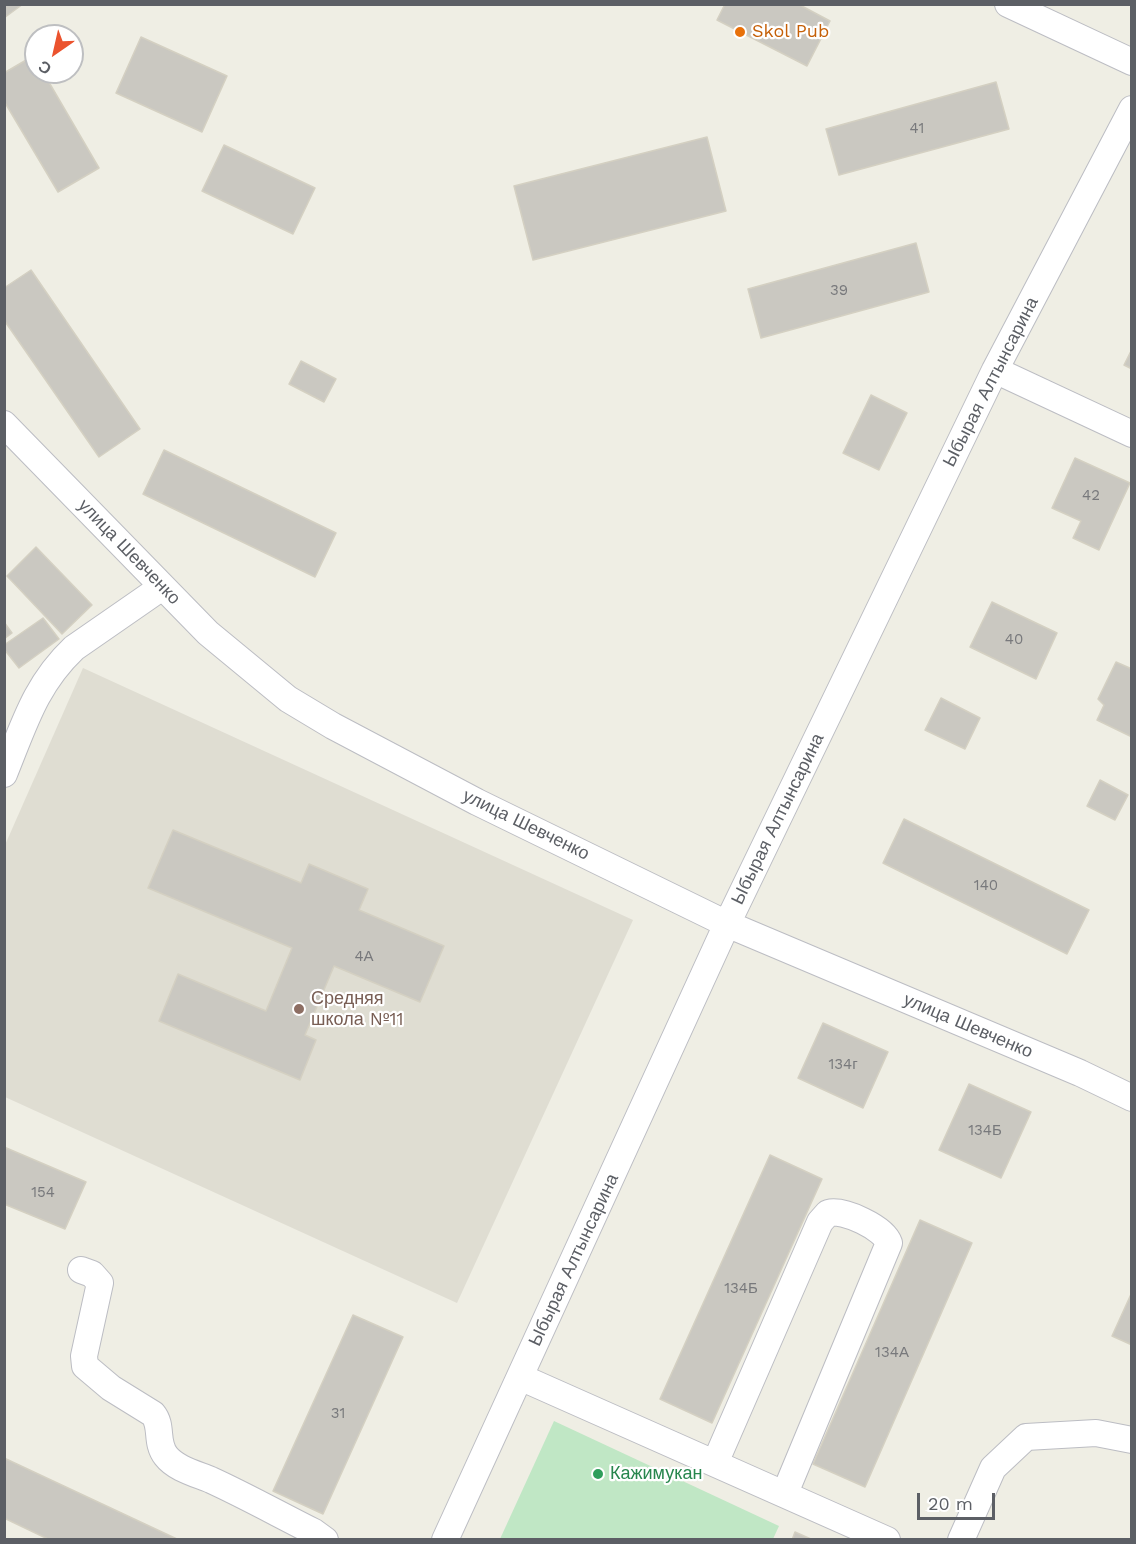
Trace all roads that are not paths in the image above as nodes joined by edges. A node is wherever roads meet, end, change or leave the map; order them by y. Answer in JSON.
{"nodes":[{"id":1,"x":1008,"y":4,"type":"edge"},
{"id":2,"x":1131,"y":62,"type":"edge"},
{"id":3,"x":1131,"y":109,"type":"edge"},
{"id":4,"x":995,"y":370,"type":"junction"},
{"id":5,"x":4,"y":424,"type":"edge"},
{"id":6,"x":1131,"y":434,"type":"edge"},
{"id":7,"x":162,"y":586,"type":"junction"},
{"id":8,"x":4,"y":774,"type":"edge"},
{"id":9,"x":727,"y":924,"type":"junction"},
{"id":10,"x":1131,"y":1098,"type":"edge"},
{"id":11,"x":81,"y":1270,"type":"dead end"},
{"id":12,"x":520,"y":1377,"type":"junction"},
{"id":13,"x":1131,"y":1440,"type":"edge"},
{"id":14,"x":715,"y":1463,"type":"junction"},
{"id":15,"x":784,"y":1493,"type":"junction"},
{"id":16,"x":325,"y":1539,"type":"edge"},
{"id":17,"x":445,"y":1539,"type":"edge"},
{"id":18,"x":887,"y":1539,"type":"edge"},
{"id":19,"x":961,"y":1539,"type":"edge"}],
"edges":[{"from":1,"to":2,"type":"street"},
{"from":3,"to":4,"type":"street","name":"Ыбырая Алтынсарина"},
{"from":4,"to":6,"type":"street"},
{"from":4,"to":9,"type":"street","name":"Ыбырая Алтынсарина"},
{"from":5,"to":7,"type":"street","name":"улица Шевченко"},
{"from":7,"to":8,"type":"street"},
{"from":7,"to":9,"type":"street","name":"улица Шевченко"},
{"from":9,"to":10,"type":"street","name":"улица Шевченко"},
{"from":9,"to":12,"type":"street","name":"Ыбырая Алтынсарина"},
{"from":11,"to":16,"type":"street"},
{"from":12,"to":14,"type":"street"},
{"from":12,"to":17,"type":"street","name":"Ыбырая Алтынсарина"},
{"from":13,"to":19,"type":"street"},
{"from":14,"to":15,"type":"street"},
{"from":14,"to":15,"type":"street"},
{"from":15,"to":18,"type":"street"}]}
